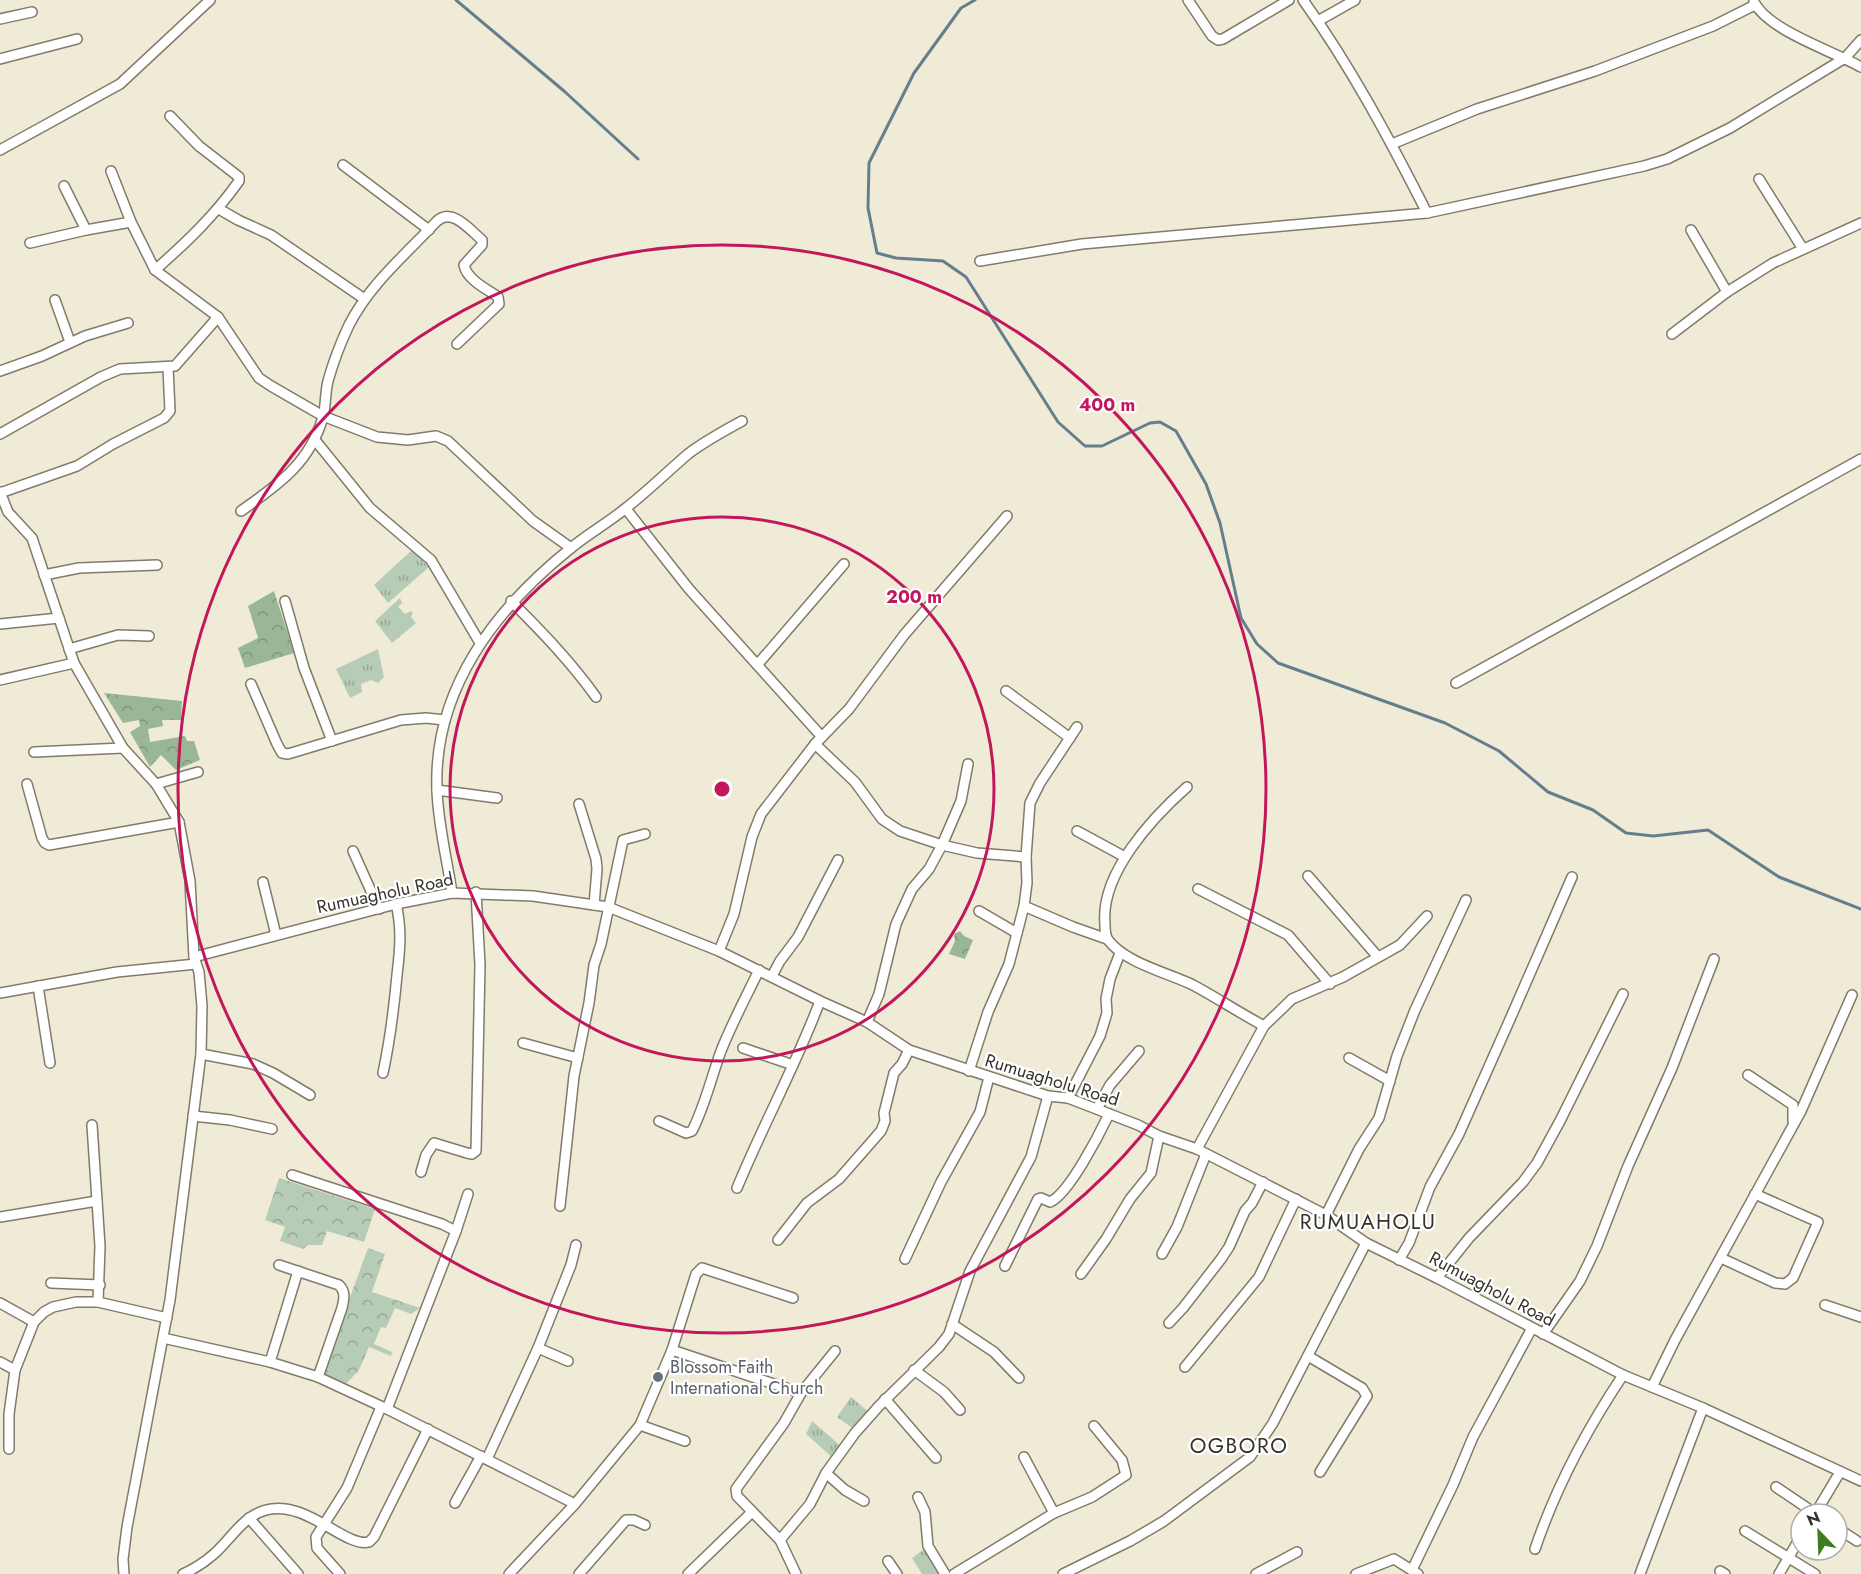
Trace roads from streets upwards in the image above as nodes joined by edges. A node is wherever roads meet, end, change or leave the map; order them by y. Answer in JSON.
{"nodes":[{"id":1,"x":210,"y":0,"type":"edge"},
{"id":2,"x":1188,"y":0,"type":"edge"},
{"id":3,"x":1289,"y":0,"type":"edge"},
{"id":4,"x":1303,"y":0,"type":"edge"},
{"id":5,"x":1355,"y":0,"type":"edge"},
{"id":6,"x":1754,"y":3,"type":"edge"},
{"id":7,"x":32,"y":12,"type":"dead end"},
{"id":8,"x":0,"y":20,"type":"edge"},
{"id":9,"x":1318,"y":21,"type":"junction"},
{"id":10,"x":77,"y":39,"type":"dead end"},
{"id":11,"x":1861,"y":40,"type":"edge"},
{"id":12,"x":1845,"y":58,"type":"junction"},
{"id":13,"x":0,"y":59,"type":"edge"},
{"id":14,"x":1861,"y":67,"type":"edge"},
{"id":15,"x":170,"y":116,"type":"dead end"},
{"id":16,"x":1392,"y":144,"type":"junction"},
{"id":17,"x":0,"y":150,"type":"edge"},
{"id":18,"x":342,"y":165,"type":"dead end"},
{"id":19,"x":111,"y":171,"type":"dead end"},
{"id":20,"x":1759,"y":179,"type":"dead end"},
{"id":21,"x":64,"y":186,"type":"dead end"},
{"id":22,"x":219,"y":209,"type":"junction"},
{"id":23,"x":1427,"y":213,"type":"junction"},
{"id":24,"x":131,"y":222,"type":"junction"},
{"id":25,"x":1859,"y":224,"type":"edge"},
{"id":26,"x":86,"y":230,"type":"junction"},
{"id":27,"x":429,"y":230,"type":"junction"},
{"id":28,"x":1691,"y":230,"type":"dead end"},
{"id":29,"x":1861,"y":236,"type":"edge"},
{"id":30,"x":30,"y":243,"type":"dead end"},
{"id":31,"x":1803,"y":249,"type":"junction"},
{"id":32,"x":980,"y":261,"type":"dead end"},
{"id":33,"x":155,"y":270,"type":"junction"},
{"id":34,"x":1727,"y":292,"type":"junction"},
{"id":35,"x":363,"y":298,"type":"junction"},
{"id":36,"x":55,"y":300,"type":"dead end"},
{"id":37,"x":219,"y":317,"type":"junction"},
{"id":38,"x":128,"y":322,"type":"dead end"},
{"id":39,"x":1672,"y":334,"type":"dead end"},
{"id":40,"x":70,"y":342,"type":"junction"},
{"id":41,"x":457,"y":344,"type":"dead end"},
{"id":42,"x":168,"y":367,"type":"junction"},
{"id":43,"x":0,"y":371,"type":"edge"},
{"id":44,"x":323,"y":416,"type":"junction"},
{"id":45,"x":742,"y":421,"type":"dead end"},
{"id":46,"x":0,"y":434,"type":"edge"},
{"id":47,"x":315,"y":440,"type":"junction"},
{"id":48,"x":1861,"y":459,"type":"edge"},
{"id":49,"x":0,"y":492,"type":"edge"},
{"id":50,"x":626,"y":509,"type":"junction"},
{"id":51,"x":241,"y":511,"type":"dead end"},
{"id":52,"x":1007,"y":516,"type":"dead end"},
{"id":53,"x":571,"y":548,"type":"junction"},
{"id":54,"x":844,"y":564,"type":"dead end"},
{"id":55,"x":157,"y":565,"type":"dead end"},
{"id":56,"x":44,"y":575,"type":"junction"},
{"id":57,"x":285,"y":601,"type":"dead end"},
{"id":58,"x":512,"y":601,"type":"junction"},
{"id":59,"x":58,"y":618,"type":"junction"},
{"id":60,"x":0,"y":624,"type":"edge"},
{"id":61,"x":149,"y":636,"type":"dead end"},
{"id":62,"x":480,"y":643,"type":"junction"},
{"id":63,"x":69,"y":649,"type":"junction"},
{"id":64,"x":74,"y":663,"type":"junction"},
{"id":65,"x":758,"y":664,"type":"junction"},
{"id":66,"x":0,"y":680,"type":"edge"},
{"id":67,"x":1456,"y":683,"type":"dead end"},
{"id":68,"x":251,"y":684,"type":"dead end"},
{"id":69,"x":1006,"y":691,"type":"dead end"},
{"id":70,"x":596,"y":697,"type":"dead end"},
{"id":71,"x":445,"y":720,"type":"junction"},
{"id":72,"x":1077,"y":727,"type":"dead end"},
{"id":73,"x":1070,"y":738,"type":"junction"},
{"id":74,"x":332,"y":741,"type":"junction"},
{"id":75,"x":818,"y":741,"type":"junction"},
{"id":76,"x":123,"y":748,"type":"junction"},
{"id":77,"x":34,"y":752,"type":"dead end"},
{"id":78,"x":968,"y":764,"type":"dead end"},
{"id":79,"x":198,"y":772,"type":"dead end"},
{"id":80,"x":27,"y":784,"type":"dead end"},
{"id":81,"x":156,"y":784,"type":"junction"},
{"id":82,"x":1187,"y":787,"type":"dead end"},
{"id":83,"x":437,"y":790,"type":"junction"},
{"id":84,"x":497,"y":798,"type":"dead end"},
{"id":85,"x":579,"y":804,"type":"dead end"},
{"id":86,"x":179,"y":822,"type":"junction"},
{"id":87,"x":1077,"y":831,"type":"dead end"},
{"id":88,"x":645,"y":834,"type":"dead end"},
{"id":89,"x":942,"y":845,"type":"junction"},
{"id":90,"x":353,"y":851,"type":"dead end"},
{"id":91,"x":1026,"y":857,"type":"junction"},
{"id":92,"x":1125,"y":857,"type":"junction"},
{"id":93,"x":838,"y":860,"type":"dead end"},
{"id":94,"x":1308,"y":876,"type":"dead end"},
{"id":95,"x":1572,"y":877,"type":"dead end"},
{"id":96,"x":263,"y":882,"type":"dead end"},
{"id":97,"x":1198,"y":889,"type":"dead end"},
{"id":98,"x":476,"y":892,"type":"junction"},
{"id":99,"x":452,"y":893,"type":"junction"},
{"id":100,"x":1466,"y":900,"type":"dead end"},
{"id":101,"x":396,"y":904,"type":"junction"},
{"id":102,"x":594,"y":904,"type":"junction"},
{"id":103,"x":1024,"y":906,"type":"junction"},
{"id":104,"x":608,"y":907,"type":"junction"},
{"id":105,"x":378,"y":909,"type":"junction"},
{"id":106,"x":979,"y":911,"type":"dead end"},
{"id":107,"x":1427,"y":916,"type":"dead end"},
{"id":108,"x":1017,"y":933,"type":"junction"},
{"id":109,"x":276,"y":935,"type":"junction"},
{"id":110,"x":1107,"y":939,"type":"junction"},
{"id":111,"x":719,"y":951,"type":"junction"},
{"id":112,"x":1120,"y":953,"type":"junction"},
{"id":113,"x":1378,"y":957,"type":"junction"},
{"id":114,"x":1714,"y":959,"type":"dead end"},
{"id":115,"x":195,"y":960,"type":"junction"},
{"id":116,"x":759,"y":970,"type":"junction"},
{"id":117,"x":772,"y":976,"type":"junction"},
{"id":118,"x":1330,"y":984,"type":"junction"},
{"id":119,"x":39,"y":986,"type":"junction"},
{"id":120,"x":0,"y":993,"type":"edge"},
{"id":121,"x":1623,"y":994,"type":"dead end"},
{"id":122,"x":1852,"y":995,"type":"dead end"},
{"id":123,"x":820,"y":1001,"type":"junction"},
{"id":124,"x":867,"y":1022,"type":"junction"},
{"id":125,"x":1264,"y":1026,"type":"junction"},
{"id":126,"x":523,"y":1043,"type":"dead end"},
{"id":127,"x":743,"y":1048,"type":"dead end"},
{"id":128,"x":909,"y":1050,"type":"junction"},
{"id":129,"x":1139,"y":1051,"type":"dead end"},
{"id":130,"x":201,"y":1054,"type":"junction"},
{"id":131,"x":578,"y":1058,"type":"junction"},
{"id":132,"x":1349,"y":1058,"type":"dead end"},
{"id":133,"x":50,"y":1063,"type":"dead end"},
{"id":134,"x":793,"y":1065,"type":"junction"},
{"id":135,"x":969,"y":1071,"type":"junction"},
{"id":136,"x":383,"y":1073,"type":"dead end"},
{"id":137,"x":1748,"y":1075,"type":"dead end"},
{"id":138,"x":989,"y":1077,"type":"junction"},
{"id":139,"x":1390,"y":1081,"type":"junction"},
{"id":140,"x":310,"y":1095,"type":"dead end"},
{"id":141,"x":1048,"y":1096,"type":"junction"},
{"id":142,"x":1068,"y":1098,"type":"junction"},
{"id":143,"x":1097,"y":1109,"type":"junction"},
{"id":144,"x":1109,"y":1114,"type":"junction"},
{"id":145,"x":193,"y":1116,"type":"junction"},
{"id":146,"x":659,"y":1121,"type":"dead end"},
{"id":147,"x":92,"y":1125,"type":"dead end"},
{"id":148,"x":1793,"y":1126,"type":"junction"},
{"id":149,"x":272,"y":1129,"type":"dead end"},
{"id":150,"x":1159,"y":1136,"type":"junction"},
{"id":151,"x":1197,"y":1149,"type":"junction"},
{"id":152,"x":1206,"y":1154,"type":"junction"},
{"id":153,"x":421,"y":1172,"type":"dead end"},
{"id":154,"x":292,"y":1175,"type":"dead end"},
{"id":155,"x":1263,"y":1182,"type":"junction"},
{"id":156,"x":737,"y":1188,"type":"dead end"},
{"id":157,"x":468,"y":1194,"type":"dead end"},
{"id":158,"x":1755,"y":1194,"type":"junction"},
{"id":159,"x":1296,"y":1199,"type":"junction"},
{"id":160,"x":97,"y":1201,"type":"junction"},
{"id":161,"x":560,"y":1206,"type":"dead end"},
{"id":162,"x":1326,"y":1215,"type":"junction"},
{"id":163,"x":0,"y":1217,"type":"edge"},
{"id":164,"x":456,"y":1231,"type":"junction"},
{"id":165,"x":778,"y":1239,"type":"dead end"},
{"id":166,"x":1366,"y":1243,"type":"junction"},
{"id":167,"x":576,"y":1245,"type":"dead end"},
{"id":168,"x":1162,"y":1254,"type":"dead end"},
{"id":169,"x":1721,"y":1258,"type":"junction"},
{"id":170,"x":905,"y":1259,"type":"dead end"},
{"id":171,"x":1399,"y":1260,"type":"junction"},
{"id":172,"x":279,"y":1265,"type":"dead end"},
{"id":173,"x":1005,"y":1266,"type":"dead end"},
{"id":174,"x":298,"y":1271,"type":"junction"},
{"id":175,"x":1081,"y":1274,"type":"dead end"},
{"id":176,"x":1437,"y":1278,"type":"junction"},
{"id":177,"x":51,"y":1283,"type":"dead end"},
{"id":178,"x":100,"y":1285,"type":"junction"},
{"id":179,"x":793,"y":1298,"type":"dead end"},
{"id":180,"x":98,"y":1302,"type":"junction"},
{"id":181,"x":0,"y":1303,"type":"edge"},
{"id":182,"x":1825,"y":1305,"type":"dead end"},
{"id":183,"x":1861,"y":1317,"type":"edge"},
{"id":184,"x":167,"y":1318,"type":"junction"},
{"id":185,"x":34,"y":1322,"type":"junction"},
{"id":186,"x":1169,"y":1323,"type":"dead end"},
{"id":187,"x":952,"y":1324,"type":"junction"},
{"id":188,"x":1532,"y":1328,"type":"junction"},
{"id":189,"x":1543,"y":1334,"type":"junction"},
{"id":190,"x":163,"y":1338,"type":"junction"},
{"id":191,"x":538,"y":1348,"type":"junction"},
{"id":192,"x":672,"y":1350,"type":"junction"},
{"id":193,"x":835,"y":1351,"type":"dead end"},
{"id":194,"x":1308,"y":1356,"type":"junction"},
{"id":195,"x":568,"y":1360,"type":"dead end"},
{"id":196,"x":0,"y":1362,"type":"edge"},
{"id":197,"x":270,"y":1362,"type":"junction"},
{"id":198,"x":1185,"y":1367,"type":"dead end"},
{"id":199,"x":15,"y":1370,"type":"junction"},
{"id":200,"x":915,"y":1370,"type":"junction"},
{"id":201,"x":1623,"y":1375,"type":"junction"},
{"id":202,"x":318,"y":1377,"type":"junction"},
{"id":203,"x":1019,"y":1378,"type":"dead end"},
{"id":204,"x":1652,"y":1387,"type":"junction"},
{"id":205,"x":801,"y":1393,"type":"junction"},
{"id":206,"x":885,"y":1399,"type":"junction"},
{"id":207,"x":384,"y":1408,"type":"junction"},
{"id":208,"x":1703,"y":1408,"type":"junction"},
{"id":209,"x":960,"y":1410,"type":"dead end"},
{"id":210,"x":640,"y":1425,"type":"junction"},
{"id":211,"x":1094,"y":1426,"type":"dead end"},
{"id":212,"x":428,"y":1429,"type":"junction"},
{"id":213,"x":685,"y":1441,"type":"dead end"},
{"id":214,"x":9,"y":1449,"type":"dead end"},
{"id":215,"x":484,"y":1457,"type":"junction"},
{"id":216,"x":1024,"y":1457,"type":"dead end"},
{"id":217,"x":936,"y":1458,"type":"dead end"},
{"id":218,"x":1320,"y":1472,"type":"dead end"},
{"id":219,"x":1840,"y":1472,"type":"junction"},
{"id":220,"x":826,"y":1473,"type":"junction"},
{"id":221,"x":1861,"y":1479,"type":"edge"},
{"id":222,"x":1776,"y":1487,"type":"dead end"},
{"id":223,"x":918,"y":1497,"type":"dead end"},
{"id":224,"x":864,"y":1501,"type":"dead end"},
{"id":225,"x":1798,"y":1502,"type":"edge"},
{"id":226,"x":1822,"y":1502,"type":"edge"},
{"id":227,"x":455,"y":1503,"type":"dead end"},
{"id":228,"x":576,"y":1504,"type":"junction"},
{"id":229,"x":752,"y":1512,"type":"junction"},
{"id":230,"x":1054,"y":1513,"type":"junction"},
{"id":231,"x":249,"y":1518,"type":"junction"},
{"id":232,"x":324,"y":1523,"type":"junction"},
{"id":233,"x":645,"y":1525,"type":"dead end"},
{"id":234,"x":1745,"y":1531,"type":"dead end"},
{"id":235,"x":1849,"y":1536,"type":"edge"},
{"id":236,"x":780,"y":1540,"type":"junction"},
{"id":237,"x":1857,"y":1541,"type":"dead end"},
{"id":238,"x":1535,"y":1549,"type":"dead end"},
{"id":239,"x":1297,"y":1552,"type":"dead end"},
{"id":240,"x":1788,"y":1557,"type":"junction"},
{"id":241,"x":888,"y":1561,"type":"dead end"},
{"id":242,"x":1415,"y":1572,"type":"edge"},
{"id":243,"x":124,"y":1574,"type":"edge"},
{"id":244,"x":183,"y":1574,"type":"edge"},
{"id":245,"x":298,"y":1574,"type":"edge"},
{"id":246,"x":340,"y":1574,"type":"edge"},
{"id":247,"x":509,"y":1574,"type":"edge"},
{"id":248,"x":579,"y":1574,"type":"edge"},
{"id":249,"x":688,"y":1574,"type":"edge"},
{"id":250,"x":796,"y":1574,"type":"edge"},
{"id":251,"x":897,"y":1574,"type":"edge"},
{"id":252,"x":945,"y":1574,"type":"edge"},
{"id":253,"x":954,"y":1574,"type":"edge"},
{"id":254,"x":1063,"y":1574,"type":"edge"},
{"id":255,"x":1256,"y":1574,"type":"edge"},
{"id":256,"x":1356,"y":1574,"type":"edge"},
{"id":257,"x":1640,"y":1574,"type":"edge"},
{"id":258,"x":1779,"y":1574,"type":"edge"},
{"id":259,"x":1815,"y":1574,"type":"edge"}],
"edges":[{"from":1,"to":17,"type":"street"},
{"from":2,"to":3,"type":"street"},
{"from":4,"to":9,"type":"street"},
{"from":5,"to":9,"type":"street"},
{"from":6,"to":12,"type":"street"},
{"from":6,"to":16,"type":"street"},
{"from":7,"to":8,"type":"street"},
{"from":9,"to":16,"type":"street"},
{"from":10,"to":13,"type":"street"},
{"from":11,"to":12,"type":"street"},
{"from":12,"to":14,"type":"street"},
{"from":12,"to":23,"type":"street"},
{"from":15,"to":22,"type":"street"},
{"from":16,"to":23,"type":"street"},
{"from":18,"to":27,"type":"street"},
{"from":19,"to":24,"type":"street"},
{"from":20,"to":31,"type":"street"},
{"from":21,"to":26,"type":"street"},
{"from":22,"to":33,"type":"street"},
{"from":22,"to":35,"type":"street"},
{"from":23,"to":32,"type":"street"},
{"from":24,"to":26,"type":"street"},
{"from":24,"to":33,"type":"street"},
{"from":25,"to":29,"type":"street"},
{"from":25,"to":31,"type":"street"},
{"from":26,"to":30,"type":"street"},
{"from":27,"to":35,"type":"street"},
{"from":27,"to":41,"type":"street"},
{"from":28,"to":34,"type":"street"},
{"from":31,"to":34,"type":"street"},
{"from":33,"to":37,"type":"street"},
{"from":34,"to":39,"type":"street"},
{"from":35,"to":44,"type":"street"},
{"from":36,"to":40,"type":"street"},
{"from":37,"to":42,"type":"street"},
{"from":37,"to":44,"type":"street"},
{"from":38,"to":40,"type":"street"},
{"from":40,"to":43,"type":"street"},
{"from":42,"to":46,"type":"street"},
{"from":42,"to":49,"type":"street"},
{"from":44,"to":47,"type":"street"},
{"from":44,"to":53,"type":"street"},
{"from":45,"to":50,"type":"street"},
{"from":47,"to":51,"type":"street"},
{"from":47,"to":62,"type":"street"},
{"from":48,"to":67,"type":"street"},
{"from":49,"to":56,"type":"street"},
{"from":50,"to":53,"type":"street"},
{"from":50,"to":65,"type":"street"},
{"from":52,"to":75,"type":"street"},
{"from":53,"to":58,"type":"street"},
{"from":54,"to":65,"type":"street"},
{"from":55,"to":56,"type":"street"},
{"from":56,"to":59,"type":"street"},
{"from":57,"to":74,"type":"street"},
{"from":58,"to":62,"type":"street"},
{"from":58,"to":70,"type":"street"},
{"from":59,"to":60,"type":"street"},
{"from":59,"to":63,"type":"street"},
{"from":61,"to":63,"type":"street"},
{"from":62,"to":71,"type":"street"},
{"from":63,"to":64,"type":"street"},
{"from":64,"to":66,"type":"street"},
{"from":64,"to":76,"type":"street"},
{"from":65,"to":75,"type":"street"},
{"from":68,"to":74,"type":"street"},
{"from":69,"to":73,"type":"street"},
{"from":71,"to":74,"type":"street"},
{"from":71,"to":83,"type":"street"},
{"from":72,"to":73,"type":"street"},
{"from":73,"to":91,"type":"street"},
{"from":75,"to":89,"type":"street"},
{"from":75,"to":111,"type":"street"},
{"from":76,"to":77,"type":"street"},
{"from":76,"to":81,"type":"street"},
{"from":78,"to":89,"type":"street"},
{"from":79,"to":81,"type":"street"},
{"from":80,"to":86,"type":"street"},
{"from":81,"to":86,"type":"street"},
{"from":82,"to":92,"type":"street"},
{"from":83,"to":84,"type":"street"},
{"from":83,"to":99,"type":"street"},
{"from":85,"to":102,"type":"street"},
{"from":86,"to":115,"type":"street"},
{"from":87,"to":92,"type":"street"},
{"from":88,"to":104,"type":"street"},
{"from":89,"to":91,"type":"street"},
{"from":89,"to":124,"type":"street"},
{"from":90,"to":105,"type":"street"},
{"from":91,"to":103,"type":"street"},
{"from":92,"to":110,"type":"street"},
{"from":93,"to":117,"type":"street"},
{"from":94,"to":113,"type":"street"},
{"from":95,"to":171,"type":"street"},
{"from":96,"to":109,"type":"street"},
{"from":97,"to":118,"type":"street"},
{"from":98,"to":99,"type":"street","name":"Rumuagholu Road"},
{"from":98,"to":102,"type":"street","name":"Rumuagholu Road"},
{"from":98,"to":153,"type":"street"},
{"from":99,"to":101,"type":"street","name":"Rumuagholu Road"},
{"from":100,"to":139,"type":"street"},
{"from":101,"to":105,"type":"street","name":"Rumuagholu Road"},
{"from":101,"to":136,"type":"street"},
{"from":102,"to":104,"type":"street","name":"Rumuagholu Road"},
{"from":103,"to":108,"type":"street"},
{"from":103,"to":110,"type":"street"},
{"from":104,"to":111,"type":"street","name":"Rumuagholu Road"},
{"from":104,"to":131,"type":"street"},
{"from":105,"to":109,"type":"street","name":"Rumuagholu Road"},
{"from":106,"to":108,"type":"street"},
{"from":107,"to":113,"type":"street"},
{"from":108,"to":135,"type":"street"},
{"from":109,"to":115,"type":"street","name":"Rumuagholu Road"},
{"from":110,"to":112,"type":"street"},
{"from":111,"to":116,"type":"street","name":"Rumuagholu Road"},
{"from":112,"to":125,"type":"street"},
{"from":112,"to":142,"type":"street"},
{"from":113,"to":118,"type":"street"},
{"from":114,"to":189,"type":"street"},
{"from":115,"to":119,"type":"street","name":"Rumuagholu Road"},
{"from":115,"to":130,"type":"street"},
{"from":116,"to":117,"type":"street","name":"Rumuagholu Road"},
{"from":116,"to":146,"type":"street"},
{"from":117,"to":123,"type":"street","name":"Rumuagholu Road"},
{"from":118,"to":125,"type":"street"},
{"from":119,"to":120,"type":"street","name":"Rumuagholu Road"},
{"from":119,"to":133,"type":"street"},
{"from":121,"to":176,"type":"street"},
{"from":122,"to":148,"type":"street"},
{"from":123,"to":124,"type":"street","name":"Rumuagholu Road"},
{"from":123,"to":134,"type":"street"},
{"from":124,"to":128,"type":"street","name":"Rumuagholu Road"},
{"from":125,"to":151,"type":"street"},
{"from":126,"to":131,"type":"street"},
{"from":127,"to":134,"type":"street"},
{"from":128,"to":135,"type":"street","name":"Rumuagholu Road"},
{"from":128,"to":165,"type":"street"},
{"from":129,"to":143,"type":"street"},
{"from":130,"to":140,"type":"street"},
{"from":130,"to":145,"type":"street"},
{"from":131,"to":161,"type":"street"},
{"from":132,"to":139,"type":"street"},
{"from":134,"to":156,"type":"street"},
{"from":135,"to":138,"type":"street","name":"Rumuagholu Road"},
{"from":137,"to":148,"type":"street"},
{"from":138,"to":141,"type":"street","name":"Rumuagholu Road"},
{"from":138,"to":170,"type":"street"},
{"from":139,"to":162,"type":"street"},
{"from":141,"to":142,"type":"street","name":"Rumuagholu Road"},
{"from":141,"to":187,"type":"street"},
{"from":142,"to":143,"type":"street","name":"Rumuagholu Road"},
{"from":143,"to":144,"type":"street","name":"Rumuagholu Road"},
{"from":144,"to":150,"type":"street","name":"Rumuagholu Road"},
{"from":144,"to":173,"type":"street"},
{"from":145,"to":149,"type":"street"},
{"from":145,"to":184,"type":"street"},
{"from":147,"to":160,"type":"street"},
{"from":148,"to":158,"type":"street"},
{"from":150,"to":151,"type":"street","name":"Rumuagholu Road"},
{"from":150,"to":175,"type":"street"},
{"from":151,"to":152,"type":"street","name":"Rumuagholu Road"},
{"from":152,"to":155,"type":"street","name":"Rumuagholu Road"},
{"from":152,"to":168,"type":"street"},
{"from":154,"to":164,"type":"street"},
{"from":155,"to":159,"type":"street","name":"Rumuagholu Road"},
{"from":155,"to":186,"type":"street"},
{"from":157,"to":164,"type":"street"},
{"from":158,"to":169,"type":"street"},
{"from":158,"to":169,"type":"street"},
{"from":159,"to":162,"type":"street","name":"Rumuagholu Road"},
{"from":159,"to":198,"type":"street"},
{"from":160,"to":163,"type":"street"},
{"from":160,"to":178,"type":"street"},
{"from":162,"to":166,"type":"street","name":"Rumuagholu Road"},
{"from":164,"to":207,"type":"street"},
{"from":166,"to":171,"type":"street","name":"Rumuagholu Road"},
{"from":166,"to":194,"type":"street"},
{"from":167,"to":191,"type":"street"},
{"from":169,"to":204,"type":"street"},
{"from":171,"to":176,"type":"street","name":"Rumuagholu Road"},
{"from":172,"to":174,"type":"street"},
{"from":174,"to":197,"type":"street"},
{"from":174,"to":202,"type":"street"},
{"from":176,"to":188,"type":"street","name":"Rumuagholu Road"},
{"from":177,"to":178,"type":"street"},
{"from":178,"to":180,"type":"street"},
{"from":179,"to":192,"type":"street"},
{"from":180,"to":184,"type":"street"},
{"from":180,"to":185,"type":"street"},
{"from":181,"to":185,"type":"street"},
{"from":182,"to":183,"type":"street"},
{"from":184,"to":190,"type":"street"},
{"from":185,"to":199,"type":"street"},
{"from":187,"to":200,"type":"street"},
{"from":187,"to":203,"type":"street"},
{"from":188,"to":189,"type":"street","name":"Rumuagholu Road"},
{"from":188,"to":242,"type":"street"},
{"from":189,"to":201,"type":"street","name":"Rumuagholu Road"},
{"from":190,"to":197,"type":"street"},
{"from":190,"to":243,"type":"street"},
{"from":191,"to":195,"type":"street"},
{"from":191,"to":215,"type":"street"},
{"from":192,"to":205,"type":"street"},
{"from":192,"to":210,"type":"street"},
{"from":193,"to":205,"type":"street"},
{"from":194,"to":218,"type":"street"},
{"from":194,"to":254,"type":"street"},
{"from":196,"to":199,"type":"street"},
{"from":197,"to":202,"type":"street"},
{"from":199,"to":214,"type":"street"},
{"from":200,"to":206,"type":"street"},
{"from":200,"to":209,"type":"street"},
{"from":201,"to":204,"type":"street","name":"Rumuagholu Road"},
{"from":201,"to":238,"type":"street"},
{"from":202,"to":207,"type":"street"},
{"from":204,"to":208,"type":"street","name":"Rumuagholu Road"},
{"from":205,"to":229,"type":"street"},
{"from":206,"to":217,"type":"street"},
{"from":206,"to":220,"type":"street"},
{"from":207,"to":212,"type":"street"},
{"from":207,"to":232,"type":"street"},
{"from":208,"to":219,"type":"street","name":"Rumuagholu Road"},
{"from":208,"to":257,"type":"street"},
{"from":210,"to":213,"type":"street"},
{"from":210,"to":228,"type":"street"},
{"from":211,"to":230,"type":"street"},
{"from":212,"to":215,"type":"street"},
{"from":212,"to":232,"type":"street"},
{"from":215,"to":227,"type":"street"},
{"from":215,"to":228,"type":"street"},
{"from":216,"to":230,"type":"street"},
{"from":219,"to":221,"type":"street","name":"Rumuagholu Road"},
{"from":219,"to":226,"type":"street"},
{"from":220,"to":224,"type":"street"},
{"from":220,"to":236,"type":"street"},
{"from":222,"to":225,"type":"street"},
{"from":223,"to":252,"type":"street"},
{"from":228,"to":247,"type":"street"},
{"from":229,"to":236,"type":"street"},
{"from":229,"to":249,"type":"street"},
{"from":230,"to":253,"type":"street"},
{"from":231,"to":232,"type":"street"},
{"from":231,"to":244,"type":"street"},
{"from":231,"to":245,"type":"street"},
{"from":232,"to":246,"type":"street"},
{"from":233,"to":248,"type":"street"},
{"from":234,"to":240,"type":"street"},
{"from":235,"to":237,"type":"street"},
{"from":236,"to":250,"type":"street"},
{"from":239,"to":255,"type":"street"},
{"from":240,"to":258,"type":"street"},
{"from":240,"to":259,"type":"street"},
{"from":241,"to":251,"type":"street"},
{"from":242,"to":256,"type":"street"}]}
